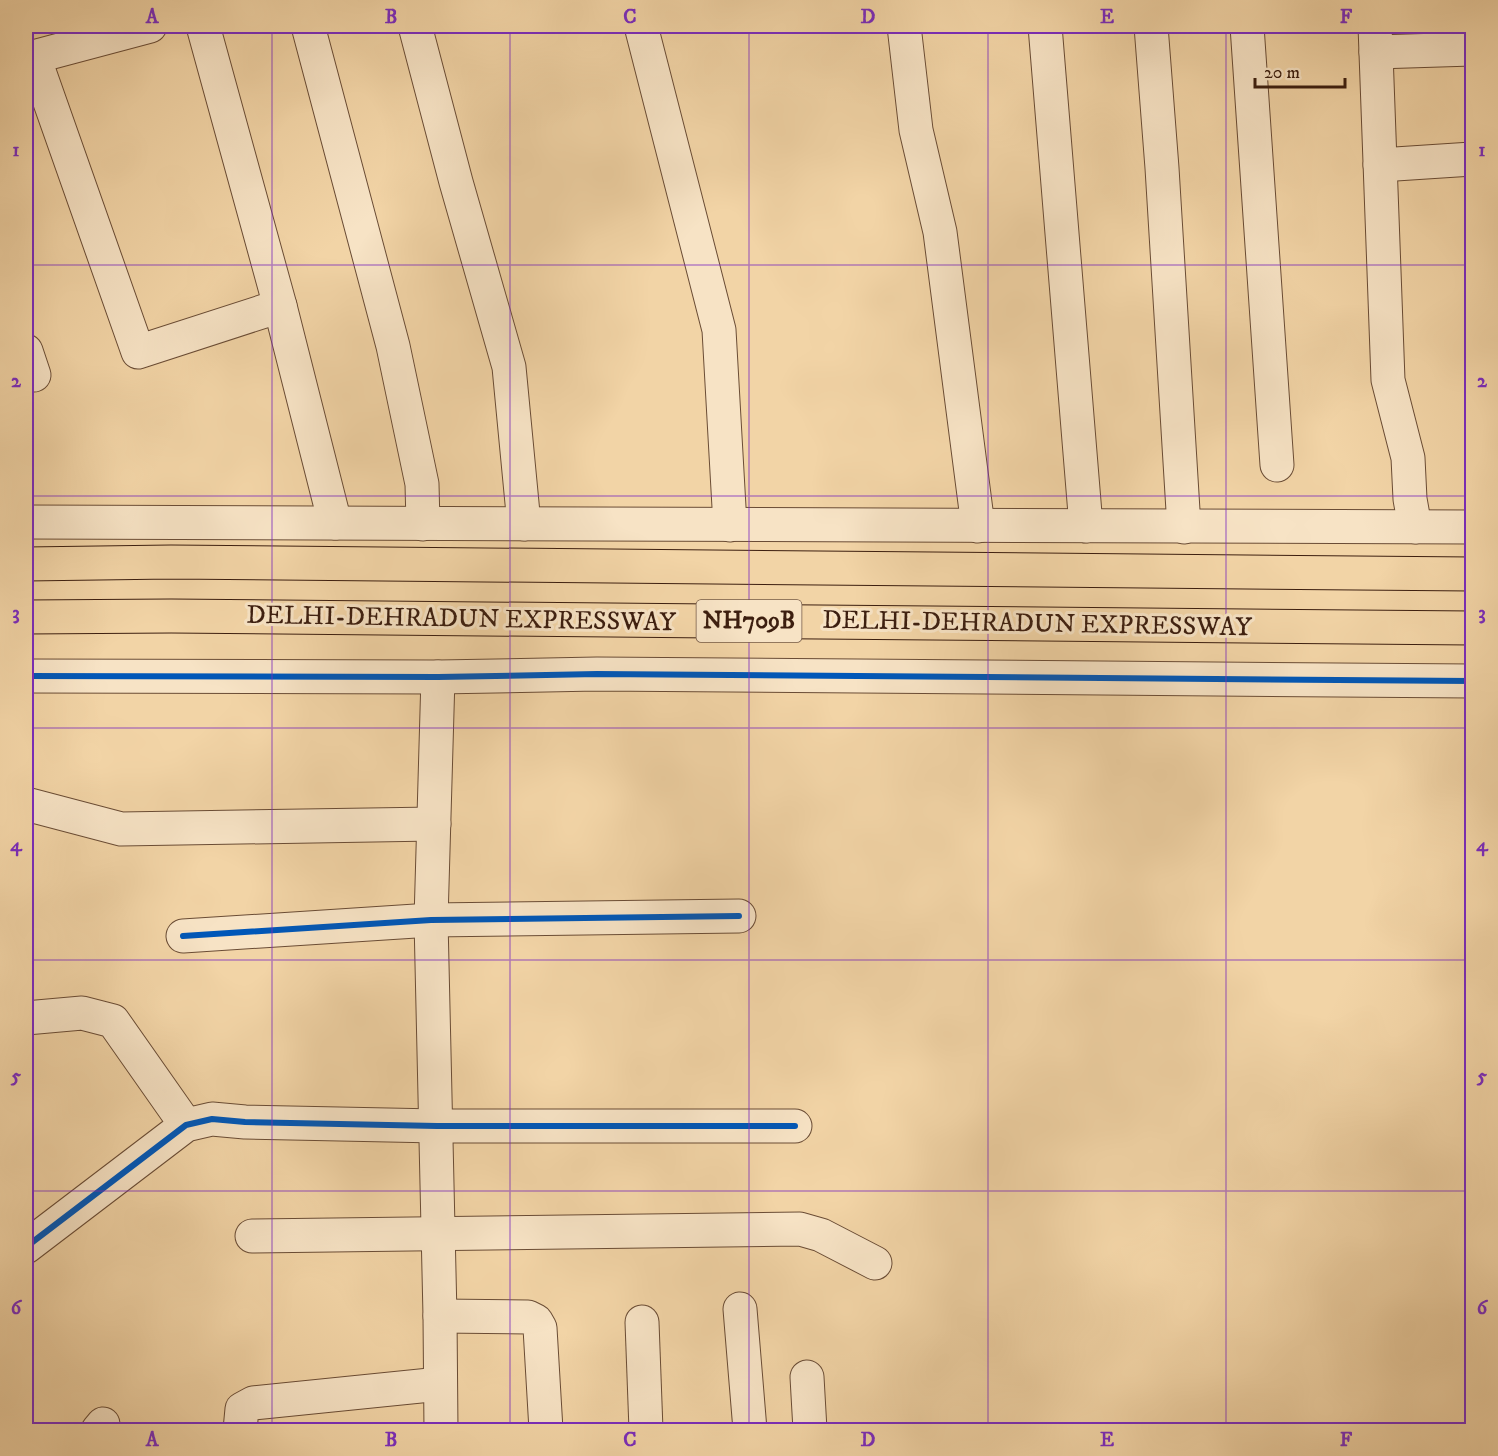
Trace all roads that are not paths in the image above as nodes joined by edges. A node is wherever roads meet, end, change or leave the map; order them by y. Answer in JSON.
{"nodes":[{"id":1,"x":150,"y":26,"type":"edge"},
{"id":2,"x":204,"y":26,"type":"edge"},
{"id":3,"x":308,"y":26,"type":"edge"},
{"id":4,"x":415,"y":26,"type":"edge"},
{"id":5,"x":641,"y":26,"type":"edge"},
{"id":6,"x":904,"y":26,"type":"edge"},
{"id":7,"x":1045,"y":26,"type":"edge"},
{"id":8,"x":1151,"y":26,"type":"edge"},
{"id":9,"x":1247,"y":26,"type":"edge"},
{"id":10,"x":1376,"y":39,"type":"edge"},
{"id":11,"x":1473,"y":49,"type":"edge"},
{"id":12,"x":30,"y":58,"type":"edge"},
{"id":13,"x":1473,"y":159,"type":"edge"},
{"id":14,"x":1380,"y":165,"type":"junction"},
{"id":15,"x":280,"y":306,"type":"junction"},
{"id":16,"x":1277,"y":465,"type":"dead end"},
{"id":17,"x":1412,"y":513,"type":"junction"},
{"id":18,"x":26,"y":522,"type":"edge"},
{"id":19,"x":335,"y":523,"type":"junction"},
{"id":20,"x":423,"y":524,"type":"junction"},
{"id":21,"x":524,"y":524,"type":"junction"},
{"id":22,"x":730,"y":525,"type":"junction"},
{"id":23,"x":978,"y":526,"type":"junction"},
{"id":24,"x":1086,"y":526,"type":"junction"},
{"id":25,"x":1184,"y":527,"type":"junction"},
{"id":26,"x":1473,"y":527,"type":"edge"},
{"id":27,"x":26,"y":564,"type":"edge"},
{"id":28,"x":1473,"y":574,"type":"edge"},
{"id":29,"x":26,"y":617,"type":"edge"},
{"id":30,"x":1473,"y":628,"type":"edge"},
{"id":31,"x":26,"y":676,"type":"edge"},
{"id":32,"x":438,"y":676,"type":"junction"},
{"id":33,"x":1473,"y":681,"type":"edge"},
{"id":34,"x":26,"y":804,"type":"edge"},
{"id":35,"x":434,"y":824,"type":"junction"},
{"id":36,"x":739,"y":916,"type":"dead end"},
{"id":37,"x":431,"y":920,"type":"junction"},
{"id":38,"x":183,"y":936,"type":"dead end"},
{"id":39,"x":26,"y":1018,"type":"edge"},
{"id":40,"x":186,"y":1125,"type":"junction"},
{"id":41,"x":437,"y":1126,"type":"junction"},
{"id":42,"x":795,"y":1126,"type":"dead end"},
{"id":43,"x":438,"y":1235,"type":"junction"},
{"id":44,"x":252,"y":1236,"type":"dead end"},
{"id":45,"x":26,"y":1247,"type":"edge"},
{"id":46,"x":875,"y":1263,"type":"dead end"},
{"id":47,"x":740,"y":1309,"type":"dead end"},
{"id":48,"x":440,"y":1316,"type":"junction"},
{"id":49,"x":642,"y":1322,"type":"dead end"},
{"id":50,"x":807,"y":1377,"type":"dead end"},
{"id":51,"x":440,"y":1384,"type":"junction"},
{"id":52,"x":240,"y":1431,"type":"edge"},
{"id":53,"x":441,"y":1431,"type":"edge"},
{"id":54,"x":546,"y":1431,"type":"edge"},
{"id":55,"x":646,"y":1431,"type":"edge"},
{"id":56,"x":750,"y":1431,"type":"edge"},
{"id":57,"x":810,"y":1431,"type":"edge"}],
"edges":[{"from":1,"to":12,"type":"street"},
{"from":2,"to":15,"type":"street"},
{"from":3,"to":20,"type":"street"},
{"from":4,"to":21,"type":"street"},
{"from":5,"to":22,"type":"street"},
{"from":6,"to":23,"type":"street"},
{"from":7,"to":24,"type":"street"},
{"from":8,"to":25,"type":"street"},
{"from":9,"to":16,"type":"street"},
{"from":10,"to":11,"type":"street"},
{"from":10,"to":14,"type":"street"},
{"from":12,"to":15,"type":"street"},
{"from":13,"to":14,"type":"street"},
{"from":14,"to":17,"type":"street"},
{"from":15,"to":19,"type":"street"},
{"from":17,"to":25,"type":"street"},
{"from":17,"to":26,"type":"street"},
{"from":18,"to":19,"type":"street"},
{"from":19,"to":20,"type":"street"},
{"from":20,"to":21,"type":"street"},
{"from":21,"to":22,"type":"street"},
{"from":22,"to":23,"type":"street"},
{"from":23,"to":24,"type":"street"},
{"from":24,"to":25,"type":"street"},
{"from":27,"to":28,"type":"highway","name":"DELHI-DEHRADUN EXPRESSWAY","number":"NH709B"},
{"from":29,"to":30,"type":"highway","name":"DELHI-DEHRADUN EXPRESSWAY","number":"NH709B"},
{"from":31,"to":32,"type":"street"},
{"from":32,"to":33,"type":"street"},
{"from":32,"to":35,"type":"street"},
{"from":34,"to":35,"type":"street"},
{"from":35,"to":37,"type":"street"},
{"from":36,"to":37,"type":"street"},
{"from":37,"to":38,"type":"street"},
{"from":37,"to":41,"type":"street"},
{"from":39,"to":40,"type":"street"},
{"from":40,"to":41,"type":"street"},
{"from":40,"to":45,"type":"street"},
{"from":41,"to":42,"type":"street"},
{"from":41,"to":43,"type":"street"},
{"from":43,"to":44,"type":"street"},
{"from":43,"to":46,"type":"street"},
{"from":43,"to":48,"type":"street"},
{"from":47,"to":56,"type":"street"},
{"from":48,"to":51,"type":"street"},
{"from":48,"to":54,"type":"street"},
{"from":49,"to":55,"type":"street"},
{"from":50,"to":57,"type":"street"},
{"from":51,"to":52,"type":"street"},
{"from":51,"to":53,"type":"street"}]}
